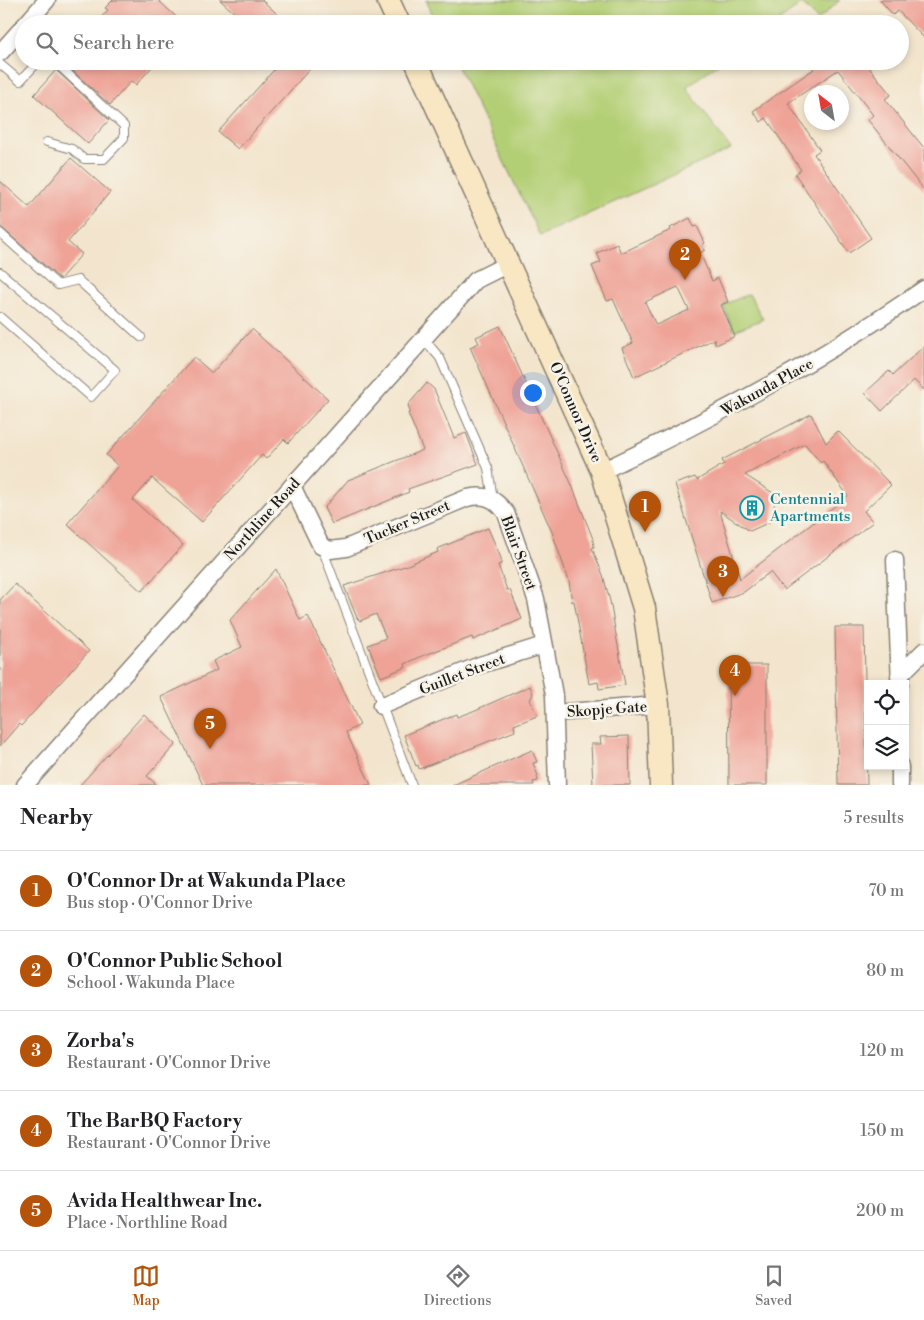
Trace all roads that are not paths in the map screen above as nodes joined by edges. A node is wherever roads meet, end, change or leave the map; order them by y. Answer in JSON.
{"nodes":[{"id":1,"x":47,"y":0,"type":"edge"},
{"id":2,"x":388,"y":0,"type":"edge"},
{"id":3,"x":35,"y":15,"type":"edge"},
{"id":4,"x":395,"y":15,"type":"edge"},
{"id":5,"x":15,"y":38,"type":"edge"},
{"id":6,"x":0,"y":53,"type":"edge"},
{"id":7,"x":0,"y":64,"type":"edge"},
{"id":8,"x":30,"y":70,"type":"edge"},
{"id":9,"x":64,"y":70,"type":"edge"},
{"id":10,"x":420,"y":70,"type":"edge"},
{"id":11,"x":47,"y":142,"type":"dead end"},
{"id":12,"x":0,"y":233,"type":"edge"},
{"id":13,"x":508,"y":264,"type":"junction"},
{"id":14,"x":0,"y":272,"type":"edge"},
{"id":15,"x":924,"y":289,"type":"edge"},
{"id":16,"x":0,"y":317,"type":"edge"},
{"id":17,"x":141,"y":337,"type":"dead end"},
{"id":18,"x":424,"y":339,"type":"junction"},
{"id":19,"x":602,"y":470,"type":"junction"},
{"id":20,"x":292,"y":486,"type":"junction"},
{"id":21,"x":493,"y":499,"type":"junction"},
{"id":22,"x":322,"y":546,"type":"junction"},
{"id":23,"x":894,"y":560,"type":"dead end"},
{"id":24,"x":544,"y":645,"type":"junction"},
{"id":25,"x":924,"y":651,"type":"edge"},
{"id":26,"x":900,"y":680,"type":"edge"},
{"id":27,"x":658,"y":705,"type":"junction"},
{"id":28,"x":381,"y":706,"type":"junction"},
{"id":29,"x":555,"y":713,"type":"junction"},
{"id":30,"x":900,"y":770,"type":"edge"},
{"id":31,"x":25,"y":785,"type":"edge"},
{"id":32,"x":412,"y":785,"type":"edge"},
{"id":33,"x":557,"y":785,"type":"edge"},
{"id":34,"x":661,"y":785,"type":"edge"},
{"id":35,"x":900,"y":785,"type":"edge"}],
"edges":[{"from":1,"to":3,"type":"street"},
{"from":2,"to":4,"type":"main road"},
{"from":5,"to":6,"type":"street"},
{"from":7,"to":8,"type":"lane"},
{"from":9,"to":11,"type":"lane"},
{"from":10,"to":13,"type":"main road","name":"O'Connor Drive"},
{"from":12,"to":17,"type":"lane"},
{"from":13,"to":18,"type":"street","name":"Northline Road"},
{"from":13,"to":19,"type":"main road","name":"O'Connor Drive"},
{"from":14,"to":16,"type":"lane"},
{"from":15,"to":19,"type":"street","name":"Wakunda Place"},
{"from":18,"to":20,"type":"street","name":"Northline Road"},
{"from":18,"to":21,"type":"lane","name":"Blair Street"},
{"from":19,"to":27,"type":"main road","name":"O'Connor Drive"},
{"from":20,"to":22,"type":"street"},
{"from":20,"to":31,"type":"street","name":"Northline Road"},
{"from":21,"to":22,"type":"street","name":"Tucker Street"},
{"from":21,"to":24,"type":"street","name":"Blair Street"},
{"from":22,"to":28,"type":"lane"},
{"from":23,"to":26,"type":"street"},
{"from":24,"to":28,"type":"street","name":"Guillet Street"},
{"from":24,"to":29,"type":"street","name":"Blair Street"},
{"from":25,"to":26,"type":"street"},
{"from":27,"to":29,"type":"street","name":"Skopje Gate"},
{"from":27,"to":34,"type":"main road","name":"O'Connor Drive"},
{"from":28,"to":32,"type":"lane"},
{"from":29,"to":33,"type":"street","name":"Blair Street"},
{"from":30,"to":35,"type":"street"}]}
